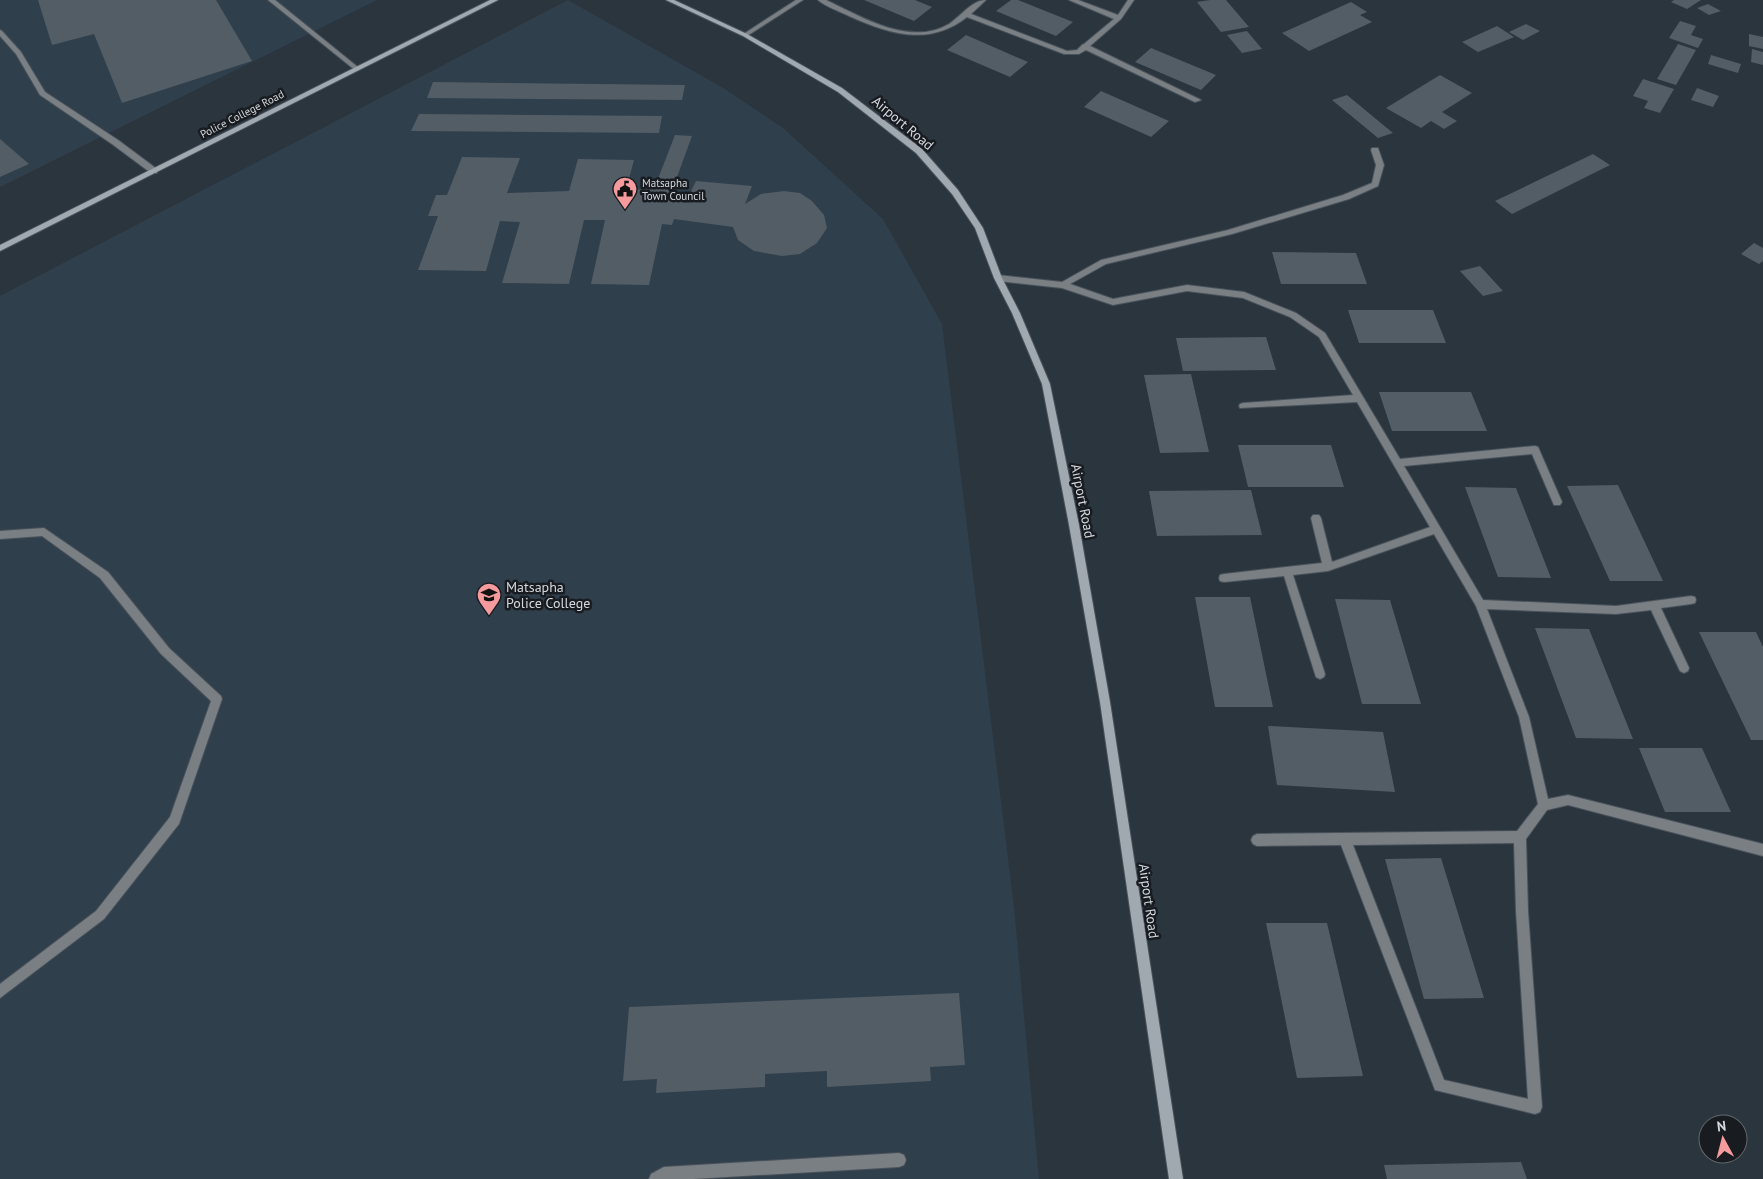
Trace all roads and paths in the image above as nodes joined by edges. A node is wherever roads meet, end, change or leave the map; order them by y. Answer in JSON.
{"nodes":[{"id":1,"x":271,"y":0,"type":"edge"},
{"id":2,"x":495,"y":0,"type":"edge"},
{"id":3,"x":669,"y":0,"type":"edge"},
{"id":4,"x":800,"y":0,"type":"edge"},
{"id":5,"x":821,"y":0,"type":"edge"},
{"id":6,"x":983,"y":0,"type":"edge"},
{"id":7,"x":1072,"y":0,"type":"edge"},
{"id":8,"x":1131,"y":0,"type":"edge"},
{"id":9,"x":965,"y":14,"type":"junction"},
{"id":10,"x":1119,"y":18,"type":"junction"},
{"id":11,"x":0,"y":32,"type":"edge"},
{"id":12,"x":745,"y":35,"type":"junction"},
{"id":13,"x":1084,"y":46,"type":"junction"},
{"id":14,"x":357,"y":69,"type":"junction"},
{"id":15,"x":1197,"y":100,"type":"dead end"},
{"id":16,"x":1376,"y":150,"type":"dead end"},
{"id":17,"x":154,"y":171,"type":"junction"},
{"id":18,"x":0,"y":248,"type":"edge"},
{"id":19,"x":998,"y":278,"type":"junction"},
{"id":20,"x":1063,"y":285,"type":"junction"},
{"id":21,"x":1359,"y":398,"type":"junction"},
{"id":22,"x":1243,"y":406,"type":"dead end"},
{"id":23,"x":1398,"y":463,"type":"junction"},
{"id":24,"x":1557,"y":502,"type":"dead end"},
{"id":25,"x":1316,"y":518,"type":"dead end"},
{"id":26,"x":1436,"y":529,"type":"junction"},
{"id":27,"x":0,"y":535,"type":"edge"},
{"id":28,"x":1328,"y":567,"type":"junction"},
{"id":29,"x":1287,"y":571,"type":"junction"},
{"id":30,"x":1224,"y":578,"type":"dead end"},
{"id":31,"x":1691,"y":600,"type":"dead end"},
{"id":32,"x":1480,"y":604,"type":"junction"},
{"id":33,"x":1654,"y":605,"type":"junction"},
{"id":34,"x":1684,"y":668,"type":"dead end"},
{"id":35,"x":1320,"y":674,"type":"dead end"},
{"id":36,"x":1544,"y":805,"type":"junction"},
{"id":37,"x":1520,"y":837,"type":"junction"},
{"id":38,"x":1345,"y":839,"type":"junction"},
{"id":39,"x":1257,"y":840,"type":"dead end"},
{"id":40,"x":1763,"y":850,"type":"edge"},
{"id":41,"x":0,"y":992,"type":"edge"},
{"id":42,"x":899,"y":1160,"type":"dead end"},
{"id":43,"x":656,"y":1179,"type":"edge"},
{"id":44,"x":1176,"y":1179,"type":"edge"}],
"edges":[{"from":1,"to":14,"type":"street"},
{"from":2,"to":14,"type":"street","name":"Police College Road"},
{"from":3,"to":12,"type":"street","name":"Airport Road"},
{"from":4,"to":12,"type":"street"},
{"from":5,"to":9,"type":"street"},
{"from":6,"to":9,"type":"street"},
{"from":7,"to":10,"type":"street"},
{"from":8,"to":10,"type":"street"},
{"from":9,"to":13,"type":"street"},
{"from":10,"to":13,"type":"street"},
{"from":11,"to":17,"type":"street"},
{"from":12,"to":19,"type":"street","name":"Airport Road"},
{"from":13,"to":15,"type":"street"},
{"from":14,"to":17,"type":"street","name":"Police College Road"},
{"from":16,"to":20,"type":"street"},
{"from":17,"to":18,"type":"street","name":"Police College Road"},
{"from":19,"to":20,"type":"street"},
{"from":19,"to":44,"type":"street","name":"Airport Road"},
{"from":20,"to":21,"type":"street"},
{"from":21,"to":22,"type":"street"},
{"from":21,"to":23,"type":"street"},
{"from":23,"to":24,"type":"street"},
{"from":23,"to":26,"type":"street"},
{"from":25,"to":28,"type":"street"},
{"from":26,"to":28,"type":"street"},
{"from":26,"to":32,"type":"street"},
{"from":27,"to":41,"type":"street"},
{"from":28,"to":29,"type":"street"},
{"from":29,"to":30,"type":"street"},
{"from":29,"to":35,"type":"street"},
{"from":31,"to":33,"type":"street"},
{"from":32,"to":33,"type":"street"},
{"from":32,"to":36,"type":"street"},
{"from":33,"to":34,"type":"street"},
{"from":36,"to":37,"type":"street"},
{"from":36,"to":40,"type":"street"},
{"from":37,"to":38,"type":"street"},
{"from":37,"to":38,"type":"street"},
{"from":38,"to":39,"type":"street"},
{"from":42,"to":43,"type":"street"}]}
